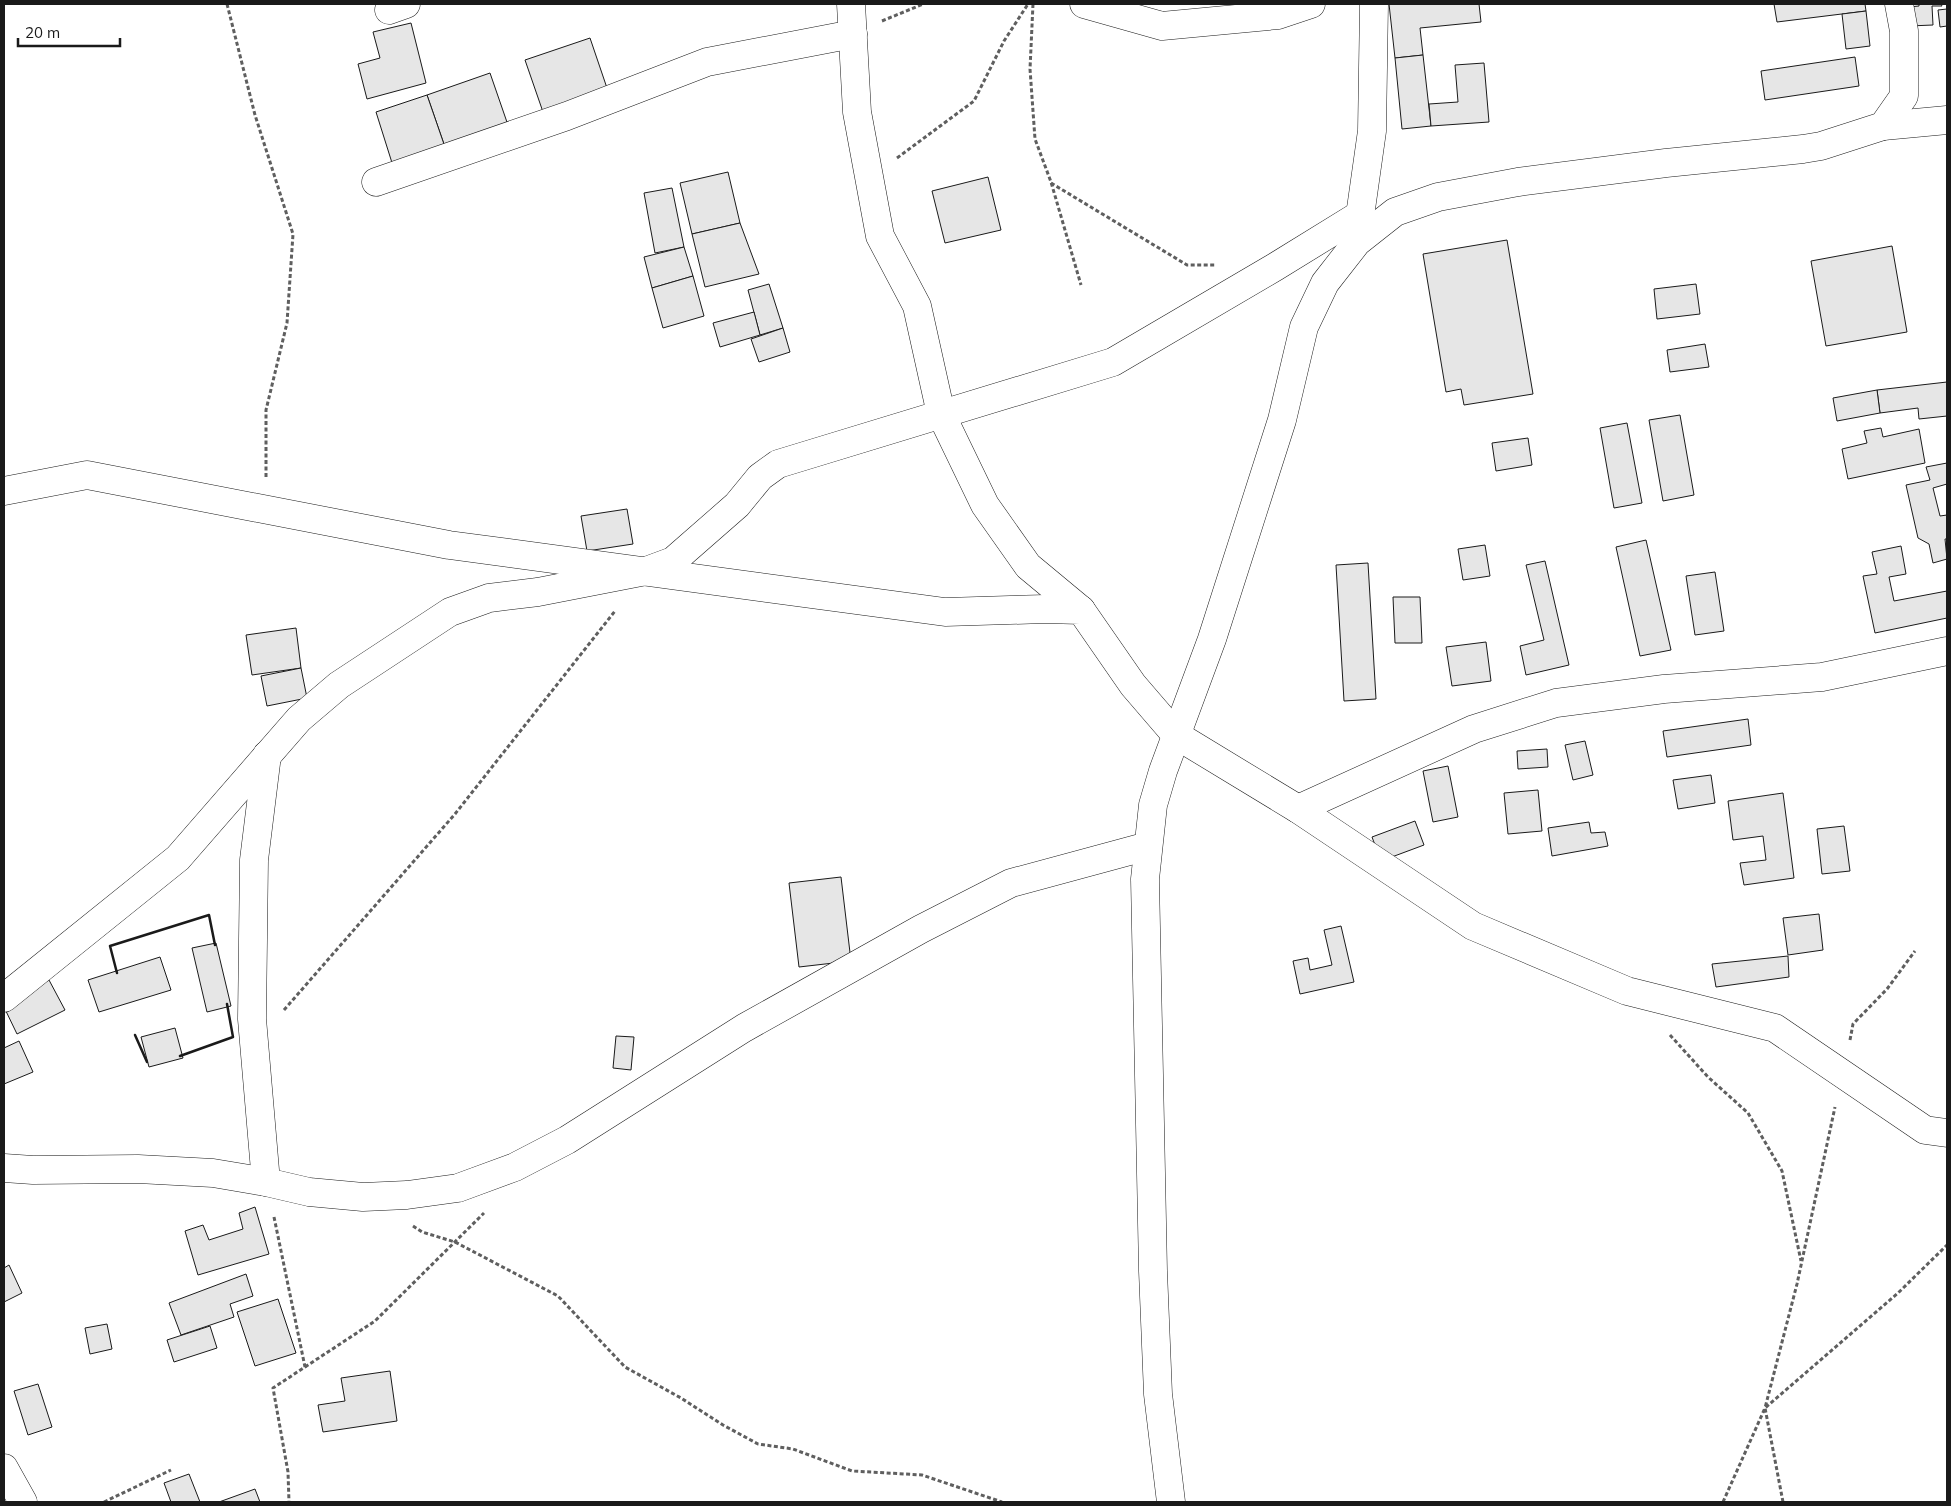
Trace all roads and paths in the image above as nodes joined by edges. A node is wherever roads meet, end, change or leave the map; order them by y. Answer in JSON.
{"nodes":[{"id":1,"x":228,"y":4,"type":"edge"},
{"id":2,"x":851,"y":4,"type":"edge"},
{"id":3,"x":923,"y":4,"type":"edge"},
{"id":4,"x":1028,"y":4,"type":"edge"},
{"id":5,"x":1033,"y":4,"type":"edge"},
{"id":6,"x":1084,"y":4,"type":"edge"},
{"id":7,"x":1311,"y":4,"type":"edge"},
{"id":8,"x":1374,"y":4,"type":"edge"},
{"id":9,"x":1899,"y":4,"type":"edge"},
{"id":10,"x":853,"y":34,"type":"junction"},
{"id":11,"x":1947,"y":120,"type":"edge"},
{"id":12,"x":1883,"y":126,"type":"junction"},
{"id":13,"x":376,"y":182,"type":"dead end"},
{"id":14,"x":1051,"y":182,"type":"junction"},
{"id":15,"x":871,"y":192,"type":"junction"},
{"id":16,"x":1361,"y":214,"type":"junction"},
{"id":17,"x":1357,"y":242,"type":"junction"},
{"id":18,"x":1217,"y":265,"type":"dead end"},
{"id":19,"x":1081,"y":286,"type":"dead end"},
{"id":20,"x":941,"y":414,"type":"junction"},
{"id":21,"x":4,"y":491,"type":"edge"},
{"id":22,"x":264,"y":509,"type":"junction"},
{"id":23,"x":646,"y":571,"type":"junction"},
{"id":24,"x":615,"y":610,"type":"dead end"},
{"id":25,"x":1081,"y":610,"type":"junction"},
{"id":26,"x":1947,"y":651,"type":"edge"},
{"id":27,"x":1176,"y":735,"type":"junction"},
{"id":28,"x":267,"y":755,"type":"junction"},
{"id":29,"x":1298,"y":808,"type":"junction"},
{"id":30,"x":1148,"y":846,"type":"junction"},
{"id":31,"x":1915,"y":951,"type":"dead end"},
{"id":32,"x":4,"y":998,"type":"edge"},
{"id":33,"x":1670,"y":1034,"type":"dead end"},
{"id":34,"x":254,"y":1044,"type":"junction"},
{"id":35,"x":1843,"y":1074,"type":"junction"},
{"id":36,"x":1947,"y":1133,"type":"edge"},
{"id":37,"x":4,"y":1168,"type":"edge"},
{"id":38,"x":266,"y":1182,"type":"junction"},
{"id":39,"x":490,"y":1207,"type":"dead end"},
{"id":40,"x":405,"y":1222,"type":"dead end"},
{"id":41,"x":455,"y":1242,"type":"junction"},
{"id":42,"x":1947,"y":1245,"type":"edge"},
{"id":43,"x":1802,"y":1262,"type":"junction"},
{"id":44,"x":305,"y":1367,"type":"junction"},
{"id":45,"x":1765,"y":1408,"type":"junction"},
{"id":46,"x":4,"y":1468,"type":"edge"},
{"id":47,"x":171,"y":1470,"type":"dead end"},
{"id":48,"x":22,"y":1502,"type":"edge"},
{"id":49,"x":104,"y":1502,"type":"edge"},
{"id":50,"x":289,"y":1502,"type":"edge"},
{"id":51,"x":1002,"y":1502,"type":"edge"},
{"id":52,"x":1170,"y":1502,"type":"edge"},
{"id":53,"x":1723,"y":1502,"type":"edge"},
{"id":54,"x":1783,"y":1502,"type":"edge"}],
"edges":[{"from":1,"to":22,"type":"path"},
{"from":2,"to":10,"type":"street"},
{"from":3,"to":10,"type":"path"},
{"from":4,"to":15,"type":"path"},
{"from":5,"to":14,"type":"path"},
{"from":6,"to":7,"type":"street"},
{"from":8,"to":16,"type":"street"},
{"from":9,"to":12,"type":"street"},
{"from":10,"to":13,"type":"street"},
{"from":10,"to":15,"type":"street"},
{"from":11,"to":12,"type":"street"},
{"from":12,"to":17,"type":"street"},
{"from":14,"to":18,"type":"path"},
{"from":14,"to":19,"type":"path"},
{"from":15,"to":20,"type":"street"},
{"from":16,"to":17,"type":"street"},
{"from":16,"to":20,"type":"street"},
{"from":17,"to":27,"type":"street"},
{"from":20,"to":23,"type":"street"},
{"from":20,"to":25,"type":"street"},
{"from":21,"to":22,"type":"street"},
{"from":22,"to":23,"type":"street"},
{"from":23,"to":25,"type":"street"},
{"from":23,"to":28,"type":"street"},
{"from":24,"to":34,"type":"path"},
{"from":25,"to":27,"type":"street"},
{"from":26,"to":29,"type":"street"},
{"from":27,"to":29,"type":"street"},
{"from":27,"to":30,"type":"street"},
{"from":28,"to":32,"type":"street"},
{"from":28,"to":34,"type":"street"},
{"from":29,"to":35,"type":"street"},
{"from":30,"to":38,"type":"street"},
{"from":30,"to":52,"type":"street"},
{"from":31,"to":35,"type":"path"},
{"from":33,"to":43,"type":"path"},
{"from":34,"to":38,"type":"street"},
{"from":35,"to":36,"type":"street"},
{"from":35,"to":43,"type":"path"},
{"from":37,"to":38,"type":"street"},
{"from":38,"to":44,"type":"path"},
{"from":39,"to":41,"type":"path"},
{"from":40,"to":41,"type":"path"},
{"from":41,"to":44,"type":"path"},
{"from":41,"to":51,"type":"path"},
{"from":42,"to":45,"type":"path"},
{"from":43,"to":45,"type":"path"},
{"from":44,"to":50,"type":"path"},
{"from":45,"to":53,"type":"path"},
{"from":45,"to":54,"type":"path"},
{"from":46,"to":48,"type":"street"},
{"from":47,"to":49,"type":"path"}]}
